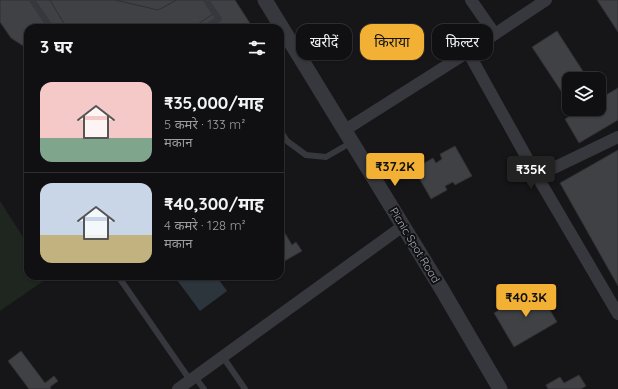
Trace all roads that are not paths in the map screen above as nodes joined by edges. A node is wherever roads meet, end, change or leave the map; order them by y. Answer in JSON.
{"nodes":[{"id":1,"x":32,"y":0,"type":"edge"},
{"id":2,"x":206,"y":0,"type":"edge"},
{"id":3,"x":265,"y":0,"type":"edge"},
{"id":4,"x":471,"y":0,"type":"edge"},
{"id":5,"x":546,"y":0,"type":"edge"},
{"id":6,"x":48,"y":24,"type":"edge"},
{"id":7,"x":215,"y":24,"type":"edge"},
{"id":8,"x":280,"y":24,"type":"edge"},
{"id":9,"x":284,"y":31,"type":"edge"},
{"id":10,"x":494,"y":33,"type":"joint"},
{"id":11,"x":457,"y":60,"type":"edge"},
{"id":12,"x":472,"y":60,"type":"edge"},
{"id":13,"x":348,"y":136,"type":"junction"},
{"id":14,"x":618,"y":136,"type":"edge"},
{"id":15,"x":284,"y":137,"type":"edge"},
{"id":16,"x":537,"y":176,"type":"junction"},
{"id":17,"x":403,"y":226,"type":"junction"},
{"id":18,"x":121,"y":280,"type":"edge"},
{"id":19,"x":618,"y":314,"type":"edge"},
{"id":20,"x":223,"y":356,"type":"junction"},
{"id":21,"x":193,"y":378,"type":"junction"},
{"id":22,"x":178,"y":389,"type":"edge"},
{"id":23,"x":204,"y":389,"type":"edge"},
{"id":24,"x":245,"y":389,"type":"edge"},
{"id":25,"x":500,"y":389,"type":"edge"}],
"edges":[{"from":1,"to":6,"type":"lane"},
{"from":2,"to":7,"type":"lane"},
{"from":3,"to":8,"type":"street","name":"Picnic Spot Road"},
{"from":4,"to":10,"type":"street"},
{"from":5,"to":10,"type":"street"},
{"from":9,"to":13,"type":"street","name":"Picnic Spot Road"},
{"from":11,"to":13,"type":"street"},
{"from":12,"to":16,"type":"street"},
{"from":13,"to":15,"type":"lane"},
{"from":13,"to":17,"type":"street","name":"Picnic Spot Road"},
{"from":14,"to":16,"type":"street"},
{"from":16,"to":19,"type":"street"},
{"from":17,"to":20,"type":"street"},
{"from":17,"to":25,"type":"street","name":"Picnic Spot Road"},
{"from":18,"to":21,"type":"lane"},
{"from":20,"to":21,"type":"street"},
{"from":20,"to":24,"type":"lane"},
{"from":21,"to":22,"type":"street"},
{"from":21,"to":23,"type":"lane"}]}
